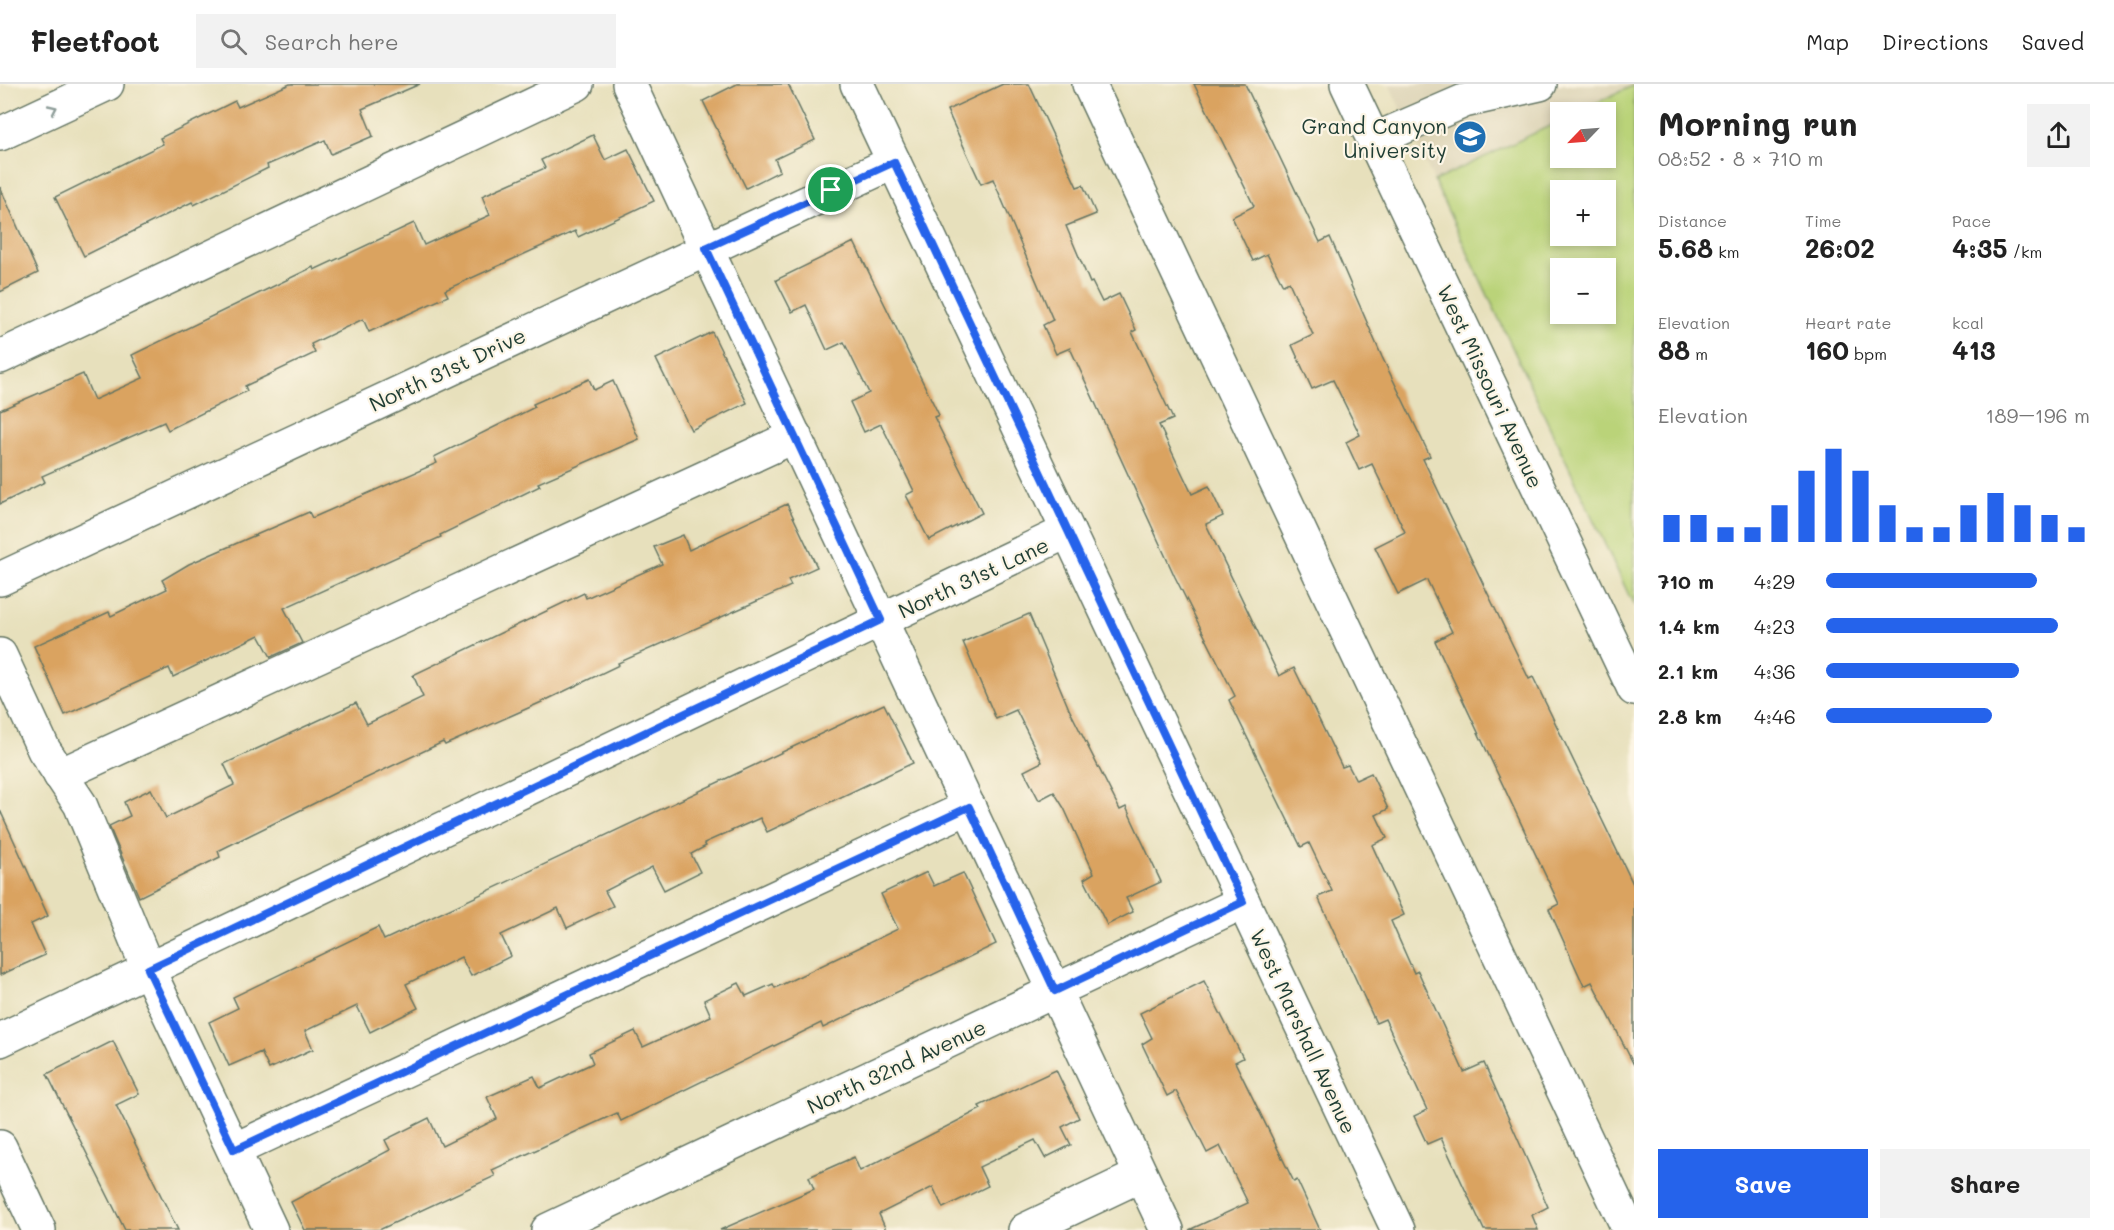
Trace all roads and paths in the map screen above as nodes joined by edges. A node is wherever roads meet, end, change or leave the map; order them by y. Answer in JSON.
{"nodes":[{"id":1,"x":107,"y":84,"type":"edge"},
{"id":2,"x":577,"y":84,"type":"edge"},
{"id":3,"x":629,"y":84,"type":"edge"},
{"id":4,"x":857,"y":84,"type":"edge"},
{"id":5,"x":1089,"y":84,"type":"edge"},
{"id":6,"x":1347,"y":84,"type":"edge"},
{"id":7,"x":1540,"y":84,"type":"edge"},
{"id":8,"x":0,"y":134,"type":"edge"},
{"id":9,"x":1374,"y":140,"type":"junction"},
{"id":10,"x":894,"y":162,"type":"junction"},
{"id":11,"x":706,"y":248,"type":"junction"},
{"id":12,"x":0,"y":357,"type":"edge"},
{"id":13,"x":795,"y":436,"type":"junction"},
{"id":14,"x":1068,"y":531,"type":"junction"},
{"id":15,"x":0,"y":579,"type":"edge"},
{"id":16,"x":881,"y":620,"type":"junction"},
{"id":17,"x":0,"y":654,"type":"edge"},
{"id":18,"x":1634,"y":689,"type":"edge"},
{"id":19,"x":60,"y":775,"type":"junction"},
{"id":20,"x":969,"y":807,"type":"junction"},
{"id":21,"x":1243,"y":902,"type":"junction"},
{"id":22,"x":148,"y":969,"type":"junction"},
{"id":23,"x":1055,"y":991,"type":"junction"},
{"id":24,"x":0,"y":1040,"type":"edge"},
{"id":25,"x":0,"y":1147,"type":"edge"},
{"id":26,"x":234,"y":1150,"type":"junction"},
{"id":27,"x":1141,"y":1175,"type":"junction"},
{"id":28,"x":39,"y":1230,"type":"edge"},
{"id":29,"x":272,"y":1230,"type":"edge"},
{"id":30,"x":548,"y":1230,"type":"edge"},
{"id":31,"x":1025,"y":1230,"type":"edge"},
{"id":32,"x":1167,"y":1230,"type":"edge"},
{"id":33,"x":1398,"y":1230,"type":"edge"},
{"id":34,"x":1629,"y":1230,"type":"edge"}],
"edges":[{"from":8,"to":1,"type":"street","one_way":true},
{"from":2,"to":12,"type":"street"},
{"from":3,"to":11,"type":"street"},
{"from":4,"to":10,"type":"street","name":"West Marshall Avenue"},
{"from":5,"to":34,"type":"street"},
{"from":6,"to":9,"type":"street","name":"West Missouri Avenue"},
{"from":7,"to":9,"type":"street"},
{"from":9,"to":18,"type":"street","name":"West Missouri Avenue"},
{"from":10,"to":11,"type":"street","name":"North 31st Drive"},
{"from":10,"to":14,"type":"street","name":"West Marshall Avenue"},
{"from":11,"to":13,"type":"street"},
{"from":11,"to":15,"type":"street","name":"North 31st Drive"},
{"from":13,"to":16,"type":"street"},
{"from":13,"to":19,"type":"street"},
{"from":14,"to":16,"type":"street","name":"North 31st Lane"},
{"from":14,"to":21,"type":"street","name":"West Marshall Avenue"},
{"from":16,"to":20,"type":"street"},
{"from":16,"to":22,"type":"street","name":"North 31st Lane"},
{"from":17,"to":19,"type":"street"},
{"from":19,"to":22,"type":"street"},
{"from":20,"to":23,"type":"street"},
{"from":20,"to":26,"type":"street"},
{"from":21,"to":23,"type":"street","name":"North 32nd Avenue"},
{"from":21,"to":33,"type":"street","name":"West Marshall Avenue"},
{"from":22,"to":24,"type":"street","name":"North 31st Lane"},
{"from":22,"to":26,"type":"street"},
{"from":23,"to":27,"type":"street"},
{"from":23,"to":30,"type":"street","name":"North 32nd Avenue"},
{"from":25,"to":28,"type":"street"},
{"from":26,"to":29,"type":"street"},
{"from":27,"to":31,"type":"street"},
{"from":27,"to":32,"type":"street"}]}
